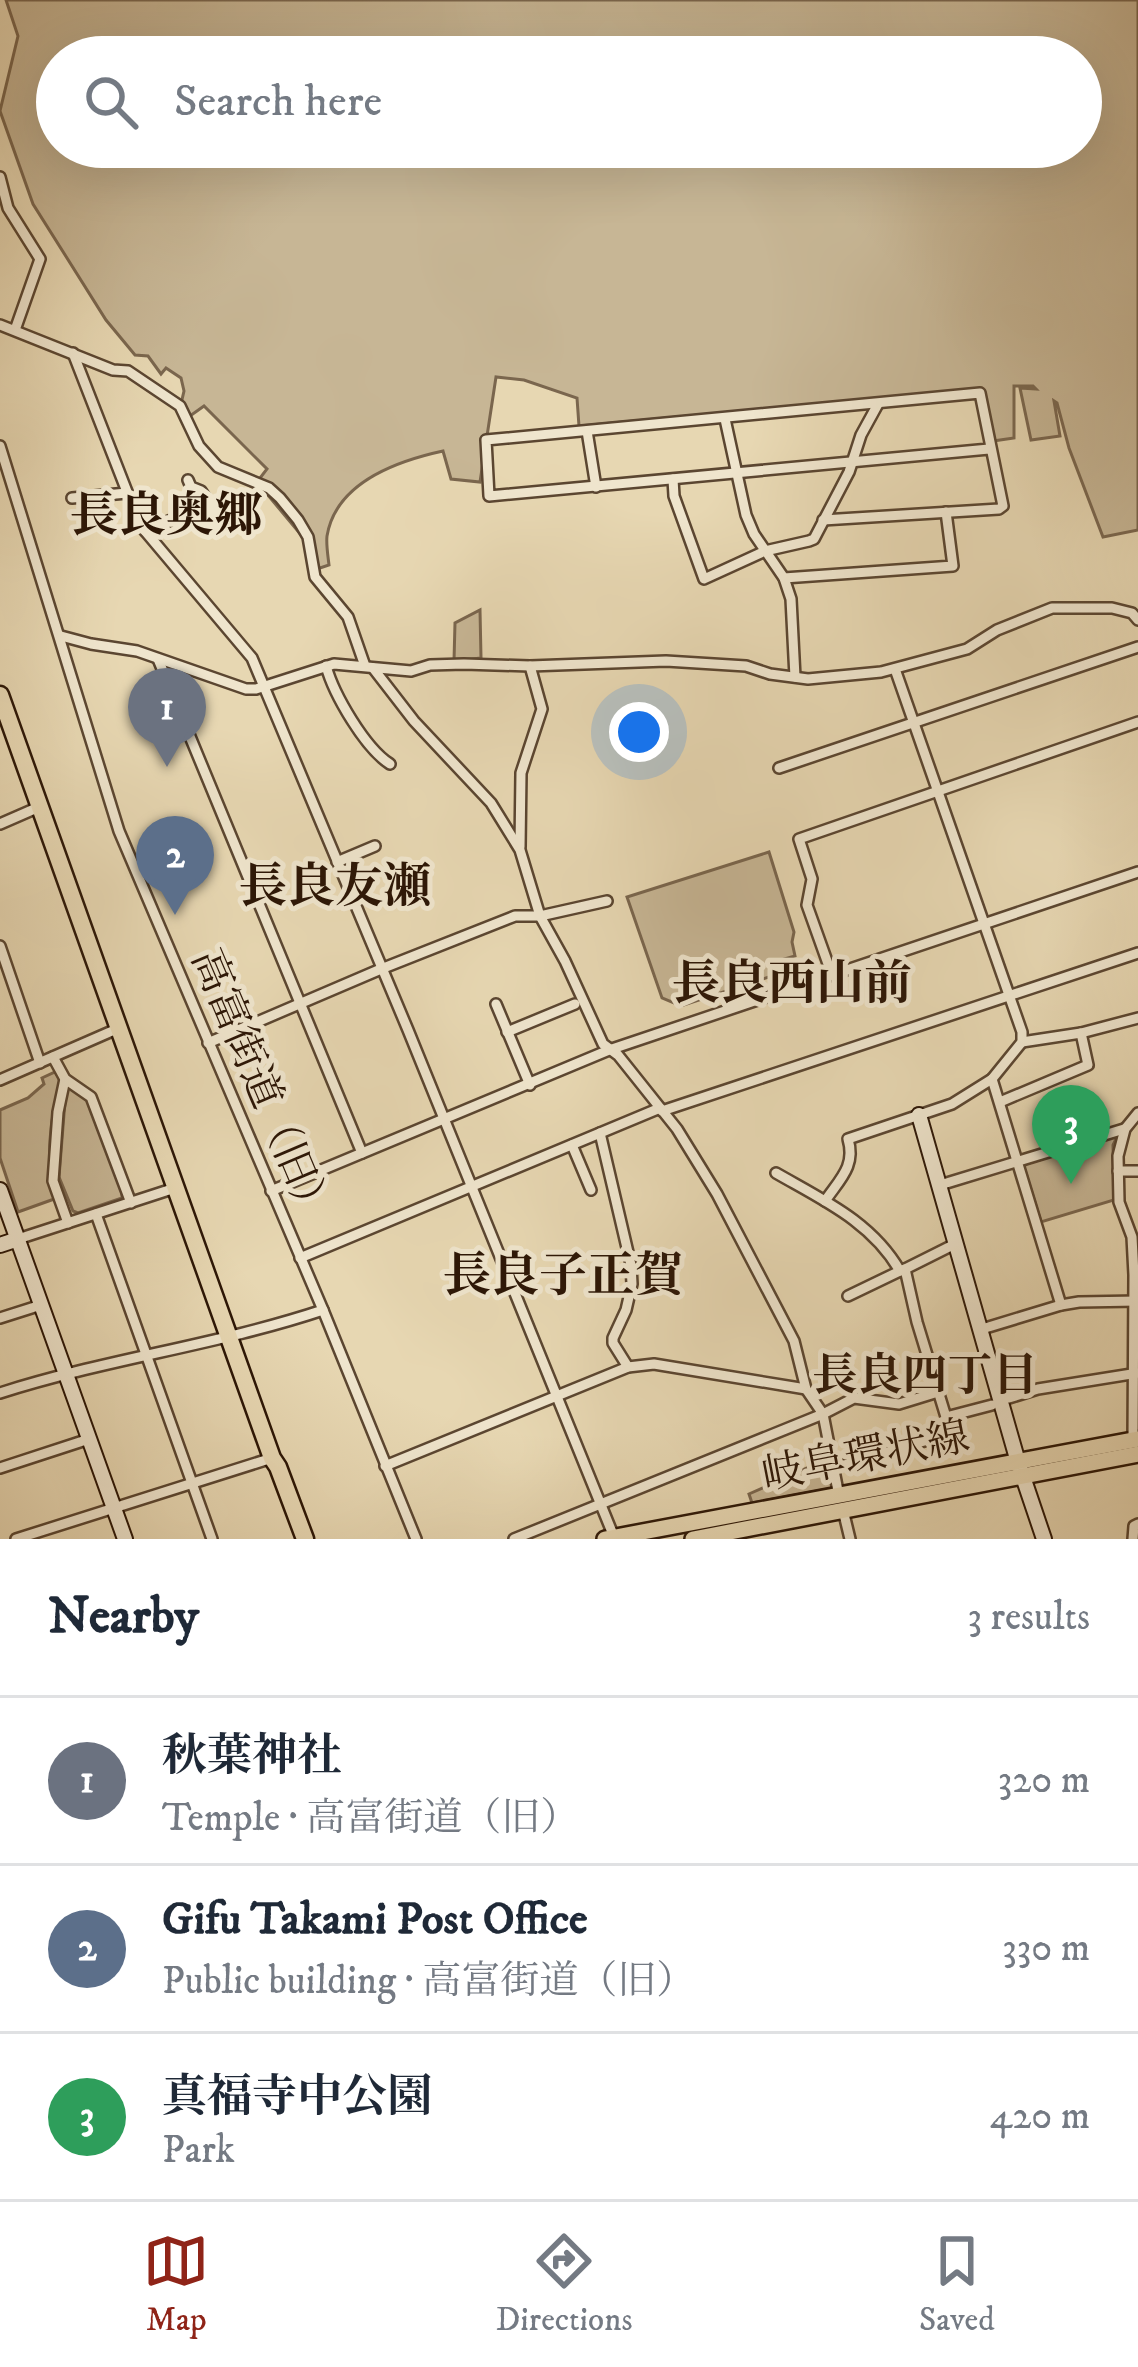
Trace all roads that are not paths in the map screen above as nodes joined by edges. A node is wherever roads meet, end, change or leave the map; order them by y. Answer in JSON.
{"nodes":[{"id":1,"x":1,"y":184,"type":"edge"},
{"id":2,"x":0,"y":325,"type":"edge"},
{"id":3,"x":15,"y":330,"type":"junction"},
{"id":4,"x":74,"y":353,"type":"junction"},
{"id":5,"x":878,"y":404,"type":"junction"},
{"id":6,"x":724,"y":419,"type":"junction"},
{"id":7,"x":587,"y":431,"type":"junction"},
{"id":8,"x":0,"y":446,"type":"edge"},
{"id":9,"x":989,"y":448,"type":"junction"},
{"id":10,"x":853,"y":463,"type":"junction"},
{"id":11,"x":738,"y":474,"type":"junction"},
{"id":12,"x":673,"y":479,"type":"junction"},
{"id":13,"x":188,"y":480,"type":"dead end"},
{"id":14,"x":596,"y":487,"type":"junction"},
{"id":15,"x":128,"y":493,"type":"junction"},
{"id":16,"x":72,"y":498,"type":"dead end"},
{"id":17,"x":208,"y":504,"type":"junction"},
{"id":18,"x":946,"y":512,"type":"junction"},
{"id":19,"x":220,"y":519,"type":"dead end"},
{"id":20,"x":823,"y":520,"type":"junction"},
{"id":21,"x":145,"y":531,"type":"junction"},
{"id":22,"x":765,"y":550,"type":"junction"},
{"id":23,"x":784,"y":578,"type":"junction"},
{"id":24,"x":1138,"y":620,"type":"edge"},
{"id":25,"x":60,"y":636,"type":"junction"},
{"id":26,"x":1138,"y":647,"type":"edge"},
{"id":27,"x":158,"y":658,"type":"junction"},
{"id":28,"x":326,"y":666,"type":"junction"},
{"id":29,"x":530,"y":666,"type":"junction"},
{"id":30,"x":369,"y":667,"type":"junction"},
{"id":31,"x":895,"y":669,"type":"junction"},
{"id":32,"x":795,"y":677,"type":"junction"},
{"id":33,"x":264,"y":688,"type":"junction"},
{"id":34,"x":0,"y":695,"type":"edge"},
{"id":35,"x":1138,"y":722,"type":"edge"},
{"id":36,"x":914,"y":723,"type":"junction"},
{"id":37,"x":391,"y":764,"type":"dead end"},
{"id":38,"x":779,"y":768,"type":"dead end"},
{"id":39,"x":937,"y":791,"type":"junction"},
{"id":40,"x":40,"y":807,"type":"junction"},
{"id":41,"x":0,"y":824,"type":"edge"},
{"id":42,"x":375,"y":846,"type":"dead end"},
{"id":43,"x":520,"y":850,"type":"junction"},
{"id":44,"x":337,"y":862,"type":"junction"},
{"id":45,"x":1138,"y":873,"type":"edge"},
{"id":46,"x":607,"y":901,"type":"dead end"},
{"id":47,"x":540,"y":916,"type":"junction"},
{"id":48,"x":983,"y":923,"type":"junction"},
{"id":49,"x":0,"y":946,"type":"edge"},
{"id":50,"x":1138,"y":953,"type":"edge"},
{"id":51,"x":381,"y":969,"type":"junction"},
{"id":52,"x":832,"y":975,"type":"junction"},
{"id":53,"x":1009,"y":996,"type":"junction"},
{"id":54,"x":301,"y":1004,"type":"junction"},
{"id":55,"x":496,"y":1004,"type":"dead end"},
{"id":56,"x":574,"y":1004,"type":"dead end"},
{"id":57,"x":1138,"y":1018,"type":"edge"},
{"id":58,"x":119,"y":1028,"type":"junction"},
{"id":59,"x":507,"y":1032,"type":"junction"},
{"id":60,"x":1081,"y":1033,"type":"junction"},
{"id":61,"x":1022,"y":1042,"type":"junction"},
{"id":62,"x":208,"y":1043,"type":"junction"},
{"id":63,"x":610,"y":1050,"type":"junction"},
{"id":64,"x":53,"y":1057,"type":"junction"},
{"id":65,"x":40,"y":1063,"type":"junction"},
{"id":66,"x":65,"y":1079,"type":"junction"},
{"id":67,"x":992,"y":1079,"type":"junction"},
{"id":68,"x":0,"y":1080,"type":"edge"},
{"id":69,"x":530,"y":1085,"type":"junction"},
{"id":70,"x":1000,"y":1102,"type":"junction"},
{"id":71,"x":661,"y":1109,"type":"junction"},
{"id":72,"x":1138,"y":1113,"type":"edge"},
{"id":73,"x":919,"y":1115,"type":"junction"},
{"id":74,"x":444,"y":1119,"type":"junction"},
{"id":75,"x":1125,"y":1129,"type":"junction"},
{"id":76,"x":600,"y":1133,"type":"junction"},
{"id":77,"x":572,"y":1145,"type":"junction"},
{"id":78,"x":362,"y":1153,"type":"junction"},
{"id":79,"x":1017,"y":1161,"type":"junction"},
{"id":80,"x":1118,"y":1171,"type":"junction"},
{"id":81,"x":1138,"y":1171,"type":"edge"},
{"id":82,"x":776,"y":1173,"type":"dead end"},
{"id":83,"x":472,"y":1185,"type":"junction"},
{"id":84,"x":940,"y":1185,"type":"junction"},
{"id":85,"x":176,"y":1188,"type":"junction"},
{"id":86,"x":0,"y":1190,"type":"edge"},
{"id":87,"x":591,"y":1190,"type":"dead end"},
{"id":88,"x":271,"y":1191,"type":"junction"},
{"id":89,"x":825,"y":1201,"type":"junction"},
{"id":90,"x":130,"y":1203,"type":"junction"},
{"id":91,"x":96,"y":1214,"type":"junction"},
{"id":92,"x":68,"y":1223,"type":"junction"},
{"id":93,"x":17,"y":1239,"type":"junction"},
{"id":94,"x":957,"y":1243,"type":"junction"},
{"id":95,"x":0,"y":1245,"type":"edge"},
{"id":96,"x":300,"y":1258,"type":"junction"},
{"id":97,"x":902,"y":1270,"type":"junction"},
{"id":98,"x":848,"y":1296,"type":"dead end"},
{"id":99,"x":1136,"y":1300,"type":"edge"},
{"id":100,"x":41,"y":1305,"type":"junction"},
{"id":101,"x":1061,"y":1305,"type":"junction"},
{"id":102,"x":323,"y":1310,"type":"junction"},
{"id":103,"x":0,"y":1318,"type":"edge"},
{"id":104,"x":982,"y":1329,"type":"junction"},
{"id":105,"x":227,"y":1336,"type":"junction"},
{"id":106,"x":146,"y":1353,"type":"junction"},
{"id":107,"x":628,"y":1367,"type":"junction"},
{"id":108,"x":65,"y":1372,"type":"junction"},
{"id":109,"x":1136,"y":1373,"type":"edge"},
{"id":110,"x":806,"y":1389,"type":"junction"},
{"id":111,"x":938,"y":1392,"type":"junction"},
{"id":112,"x":0,"y":1393,"type":"edge"},
{"id":113,"x":557,"y":1396,"type":"junction"},
{"id":114,"x":1009,"y":1398,"type":"dead end"},
{"id":115,"x":992,"y":1405,"type":"dead end"},
{"id":116,"x":823,"y":1414,"type":"junction"},
{"id":117,"x":946,"y":1417,"type":"junction"},
{"id":118,"x":89,"y":1439,"type":"junction"},
{"id":119,"x":1136,"y":1444,"type":"edge"},
{"id":120,"x":272,"y":1459,"type":"junction"},
{"id":121,"x":385,"y":1466,"type":"junction"},
{"id":122,"x":0,"y":1468,"type":"edge"},
{"id":123,"x":834,"y":1468,"type":"junction"},
{"id":124,"x":1020,"y":1469,"type":"junction"},
{"id":125,"x":192,"y":1483,"type":"junction"},
{"id":126,"x":841,"y":1503,"type":"junction"},
{"id":127,"x":600,"y":1504,"type":"junction"},
{"id":128,"x":114,"y":1507,"type":"junction"},
{"id":129,"x":1138,"y":1524,"type":"edge"},
{"id":130,"x":612,"y":1538,"type":"edge"},
{"id":131,"x":16,"y":1539,"type":"edge"},
{"id":132,"x":125,"y":1539,"type":"edge"},
{"id":133,"x":212,"y":1539,"type":"edge"},
{"id":134,"x":301,"y":1539,"type":"edge"},
{"id":135,"x":416,"y":1539,"type":"edge"},
{"id":136,"x":514,"y":1539,"type":"edge"},
{"id":137,"x":693,"y":1539,"type":"edge"},
{"id":138,"x":850,"y":1539,"type":"edge"},
{"id":139,"x":1044,"y":1539,"type":"edge"},
{"id":140,"x":1133,"y":1539,"type":"edge"}],
"edges":[{"from":1,"to":3,"type":"street"},
{"from":2,"to":3,"type":"street"},
{"from":3,"to":4,"type":"street"},
{"from":4,"to":15,"type":"street"},
{"from":4,"to":30,"type":"street"},
{"from":5,"to":6,"type":"street"},
{"from":5,"to":9,"type":"street"},
{"from":5,"to":10,"type":"street"},
{"from":6,"to":7,"type":"street"},
{"from":6,"to":11,"type":"street"},
{"from":7,"to":14,"type":"street"},
{"from":7,"to":14,"type":"street"},
{"from":8,"to":25,"type":"street","name":"高富街道（旧）"},
{"from":9,"to":10,"type":"street"},
{"from":9,"to":18,"type":"street"},
{"from":10,"to":11,"type":"street"},
{"from":10,"to":20,"type":"street"},
{"from":11,"to":12,"type":"street"},
{"from":11,"to":22,"type":"street"},
{"from":12,"to":14,"type":"street"},
{"from":12,"to":22,"type":"street"},
{"from":13,"to":17,"type":"street"},
{"from":15,"to":16,"type":"street"},
{"from":15,"to":21,"type":"street"},
{"from":17,"to":19,"type":"street"},
{"from":17,"to":21,"type":"street"},
{"from":18,"to":20,"type":"street"},
{"from":18,"to":23,"type":"street"},
{"from":20,"to":22,"type":"street"},
{"from":21,"to":33,"type":"street"},
{"from":22,"to":23,"type":"street"},
{"from":23,"to":32,"type":"street"},
{"from":24,"to":31,"type":"street"},
{"from":25,"to":27,"type":"street"},
{"from":25,"to":62,"type":"street","name":"高富街道（旧）"},
{"from":26,"to":36,"type":"street"},
{"from":27,"to":33,"type":"street"},
{"from":27,"to":54,"type":"street"},
{"from":28,"to":30,"type":"street"},
{"from":28,"to":33,"type":"street"},
{"from":28,"to":37,"type":"street"},
{"from":29,"to":30,"type":"street"},
{"from":29,"to":32,"type":"street"},
{"from":29,"to":43,"type":"street"},
{"from":30,"to":43,"type":"street"},
{"from":31,"to":32,"type":"street"},
{"from":31,"to":36,"type":"street"},
{"from":33,"to":44,"type":"street"},
{"from":34,"to":40,"type":"highway"},
{"from":35,"to":39,"type":"street"},
{"from":36,"to":38,"type":"street"},
{"from":36,"to":39,"type":"street"},
{"from":39,"to":48,"type":"street"},
{"from":39,"to":52,"type":"street"},
{"from":40,"to":41,"type":"street"},
{"from":40,"to":58,"type":"highway"},
{"from":42,"to":44,"type":"street"},
{"from":43,"to":47,"type":"street"},
{"from":44,"to":51,"type":"street"},
{"from":45,"to":48,"type":"street"},
{"from":46,"to":47,"type":"street"},
{"from":47,"to":51,"type":"street"},
{"from":47,"to":63,"type":"street"},
{"from":48,"to":52,"type":"street"},
{"from":48,"to":53,"type":"street"},
{"from":49,"to":65,"type":"street"},
{"from":50,"to":53,"type":"street"},
{"from":51,"to":54,"type":"street"},
{"from":51,"to":74,"type":"street"},
{"from":52,"to":63,"type":"street"},
{"from":53,"to":61,"type":"street"},
{"from":53,"to":71,"type":"street"},
{"from":54,"to":62,"type":"street"},
{"from":54,"to":78,"type":"street"},
{"from":55,"to":59,"type":"street"},
{"from":56,"to":59,"type":"street"},
{"from":57,"to":60,"type":"street"},
{"from":58,"to":64,"type":"street"},
{"from":58,"to":85,"type":"highway"},
{"from":59,"to":69,"type":"street"},
{"from":60,"to":61,"type":"street"},
{"from":60,"to":70,"type":"street"},
{"from":61,"to":67,"type":"street"},
{"from":62,"to":88,"type":"street","name":"高富街道（旧）"},
{"from":63,"to":69,"type":"street"},
{"from":63,"to":71,"type":"street"},
{"from":64,"to":65,"type":"street"},
{"from":64,"to":66,"type":"street"},
{"from":65,"to":68,"type":"street"},
{"from":66,"to":90,"type":"street"},
{"from":66,"to":92,"type":"street"},
{"from":67,"to":70,"type":"street"},
{"from":67,"to":73,"type":"street"},
{"from":69,"to":74,"type":"street"},
{"from":70,"to":79,"type":"street"},
{"from":71,"to":76,"type":"street"},
{"from":71,"to":110,"type":"street"},
{"from":72,"to":75,"type":"street"},
{"from":73,"to":84,"type":"street"},
{"from":73,"to":89,"type":"street"},
{"from":74,"to":78,"type":"street"},
{"from":74,"to":83,"type":"street"},
{"from":75,"to":79,"type":"street"},
{"from":75,"to":80,"type":"street"},
{"from":76,"to":77,"type":"street"},
{"from":76,"to":107,"type":"street"},
{"from":77,"to":83,"type":"street"},
{"from":77,"to":87,"type":"street"},
{"from":78,"to":88,"type":"street"},
{"from":79,"to":84,"type":"street"},
{"from":79,"to":101,"type":"street"},
{"from":80,"to":81,"type":"street"},
{"from":80,"to":99,"type":"street"},
{"from":82,"to":89,"type":"street"},
{"from":83,"to":96,"type":"street"},
{"from":83,"to":113,"type":"street"},
{"from":84,"to":94,"type":"street"},
{"from":85,"to":90,"type":"street"},
{"from":85,"to":105,"type":"highway"},
{"from":86,"to":93,"type":"street"},
{"from":88,"to":96,"type":"street","name":"高富街道（旧）"},
{"from":89,"to":97,"type":"street"},
{"from":90,"to":91,"type":"street"},
{"from":91,"to":92,"type":"street"},
{"from":91,"to":106,"type":"street"},
{"from":92,"to":93,"type":"street"},
{"from":93,"to":95,"type":"street"},
{"from":93,"to":100,"type":"street"},
{"from":94,"to":97,"type":"street"},
{"from":94,"to":104,"type":"street"},
{"from":96,"to":102,"type":"street","name":"高富街道（旧）"},
{"from":97,"to":98,"type":"street"},
{"from":97,"to":111,"type":"street"},
{"from":99,"to":101,"type":"street"},
{"from":99,"to":109,"type":"street"},
{"from":100,"to":103,"type":"street"},
{"from":100,"to":108,"type":"street"},
{"from":101,"to":104,"type":"street"},
{"from":102,"to":105,"type":"street"},
{"from":102,"to":121,"type":"street","name":"高富街道（旧）"},
{"from":104,"to":124,"type":"street"},
{"from":105,"to":106,"type":"street"},
{"from":105,"to":120,"type":"highway"},
{"from":106,"to":108,"type":"street"},
{"from":106,"to":125,"type":"street"},
{"from":107,"to":110,"type":"street"},
{"from":107,"to":113,"type":"street"},
{"from":108,"to":112,"type":"street"},
{"from":108,"to":118,"type":"street"},
{"from":109,"to":114,"type":"street"},
{"from":109,"to":119,"type":"street"},
{"from":110,"to":116,"type":"street"},
{"from":111,"to":116,"type":"street"},
{"from":111,"to":117,"type":"street"},
{"from":113,"to":121,"type":"street"},
{"from":113,"to":127,"type":"street"},
{"from":115,"to":117,"type":"street"},
{"from":116,"to":123,"type":"street"},
{"from":116,"to":127,"type":"street"},
{"from":117,"to":123,"type":"street"},
{"from":118,"to":122,"type":"street"},
{"from":118,"to":128,"type":"street"},
{"from":119,"to":124,"type":"main road","name":"岐阜環状線"},
{"from":120,"to":125,"type":"street"},
{"from":120,"to":134,"type":"highway"},
{"from":121,"to":135,"type":"street","name":"高富街道（旧）"},
{"from":123,"to":126,"type":"street"},
{"from":124,"to":126,"type":"main road","name":"岐阜環状線"},
{"from":124,"to":139,"type":"street"},
{"from":125,"to":128,"type":"street"},
{"from":125,"to":133,"type":"street"},
{"from":126,"to":130,"type":"main road","name":"岐阜環状線"},
{"from":126,"to":137,"type":"main road","name":"岐阜環状線"},
{"from":126,"to":138,"type":"street"},
{"from":127,"to":130,"type":"street"},
{"from":127,"to":136,"type":"street"},
{"from":128,"to":131,"type":"street"},
{"from":128,"to":132,"type":"street"},
{"from":129,"to":140,"type":"street"}]}
